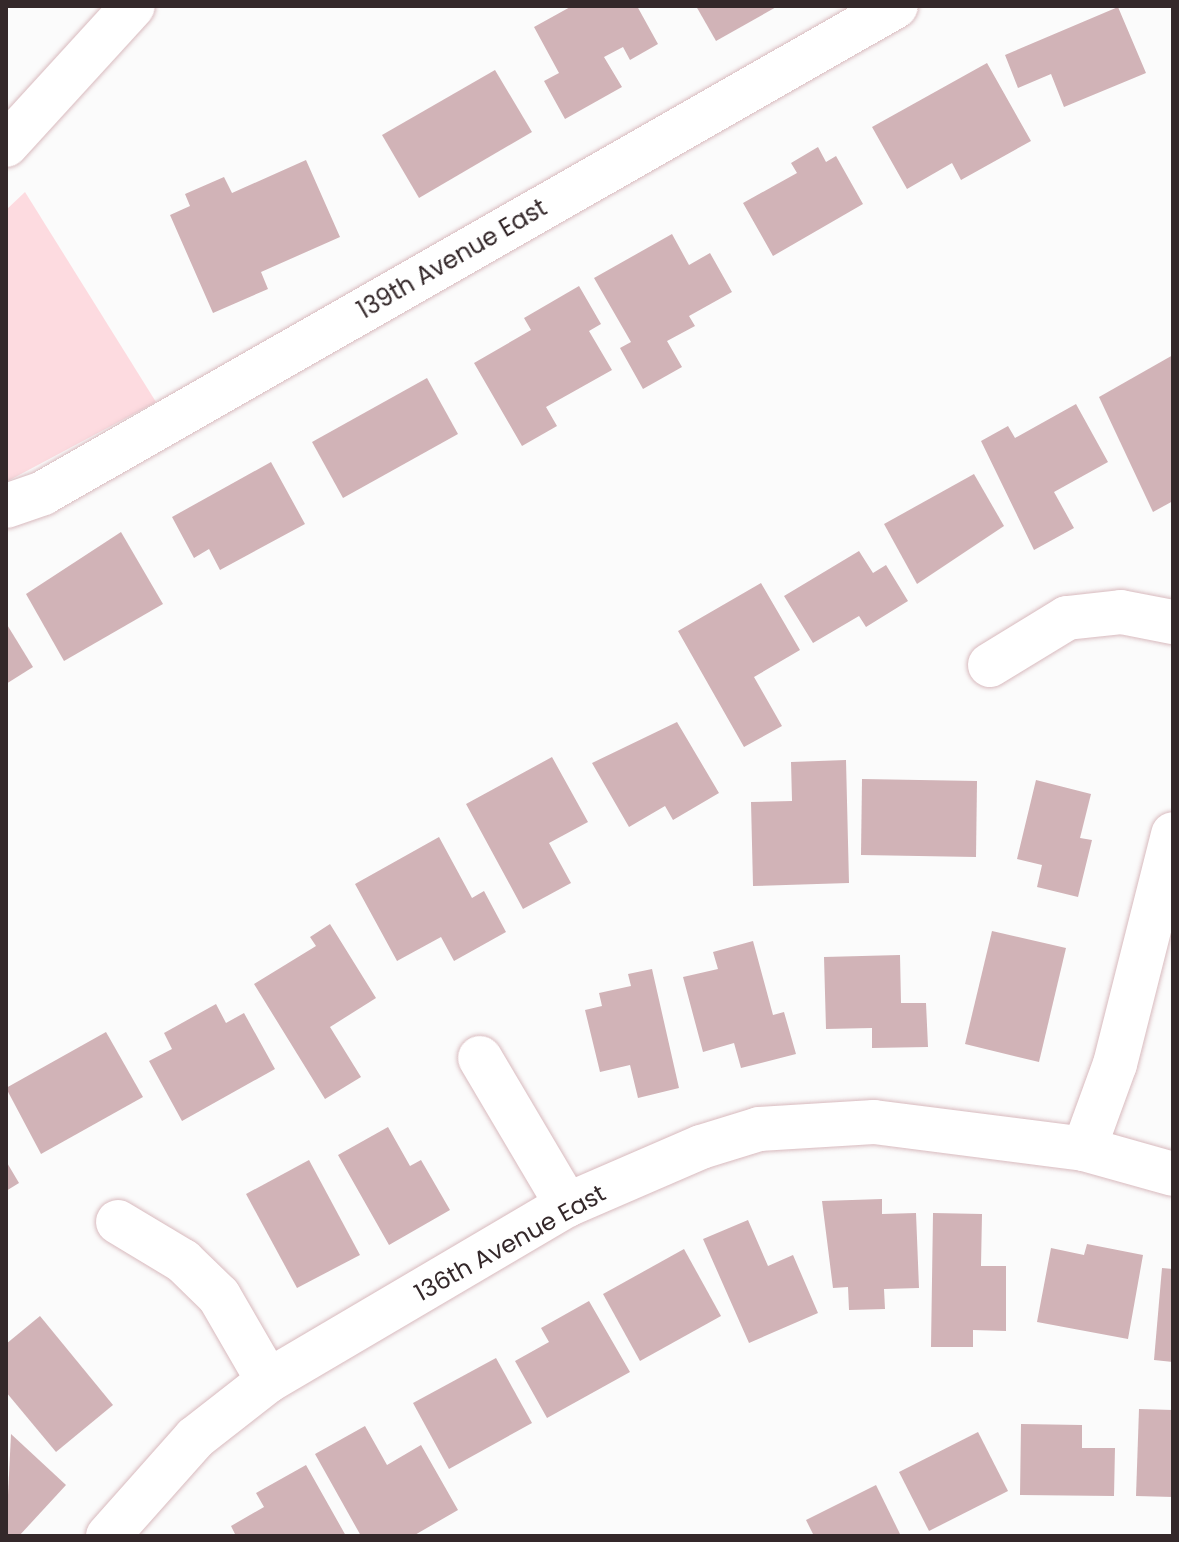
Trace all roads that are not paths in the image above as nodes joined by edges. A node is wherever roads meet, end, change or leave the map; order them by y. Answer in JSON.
{"nodes":[{"id":1,"x":133,"y":6,"type":"edge"},
{"id":2,"x":896,"y":6,"type":"edge"},
{"id":3,"x":6,"y":145,"type":"edge"},
{"id":4,"x":6,"y":506,"type":"edge"},
{"id":5,"x":1173,"y":622,"type":"edge"},
{"id":6,"x":990,"y":665,"type":"dead end"},
{"id":7,"x":1173,"y":834,"type":"edge"},
{"id":8,"x":480,"y":1058,"type":"dead end"},
{"id":9,"x":1084,"y":1149,"type":"junction"},
{"id":10,"x":1173,"y":1174,"type":"edge"},
{"id":11,"x":567,"y":1205,"type":"junction"},
{"id":12,"x":118,"y":1222,"type":"dead end"},
{"id":13,"x":268,"y":1381,"type":"junction"},
{"id":14,"x":108,"y":1536,"type":"edge"}],
"edges":[{"from":1,"to":3,"type":"street"},
{"from":2,"to":4,"type":"street","name":"139th Avenue East"},
{"from":5,"to":6,"type":"street"},
{"from":7,"to":9,"type":"street"},
{"from":8,"to":11,"type":"street"},
{"from":9,"to":10,"type":"street","name":"136th Avenue East"},
{"from":9,"to":11,"type":"street","name":"136th Avenue East"},
{"from":11,"to":13,"type":"street","name":"136th Avenue East"},
{"from":12,"to":13,"type":"street"},
{"from":13,"to":14,"type":"street","name":"136th Avenue East"}]}
